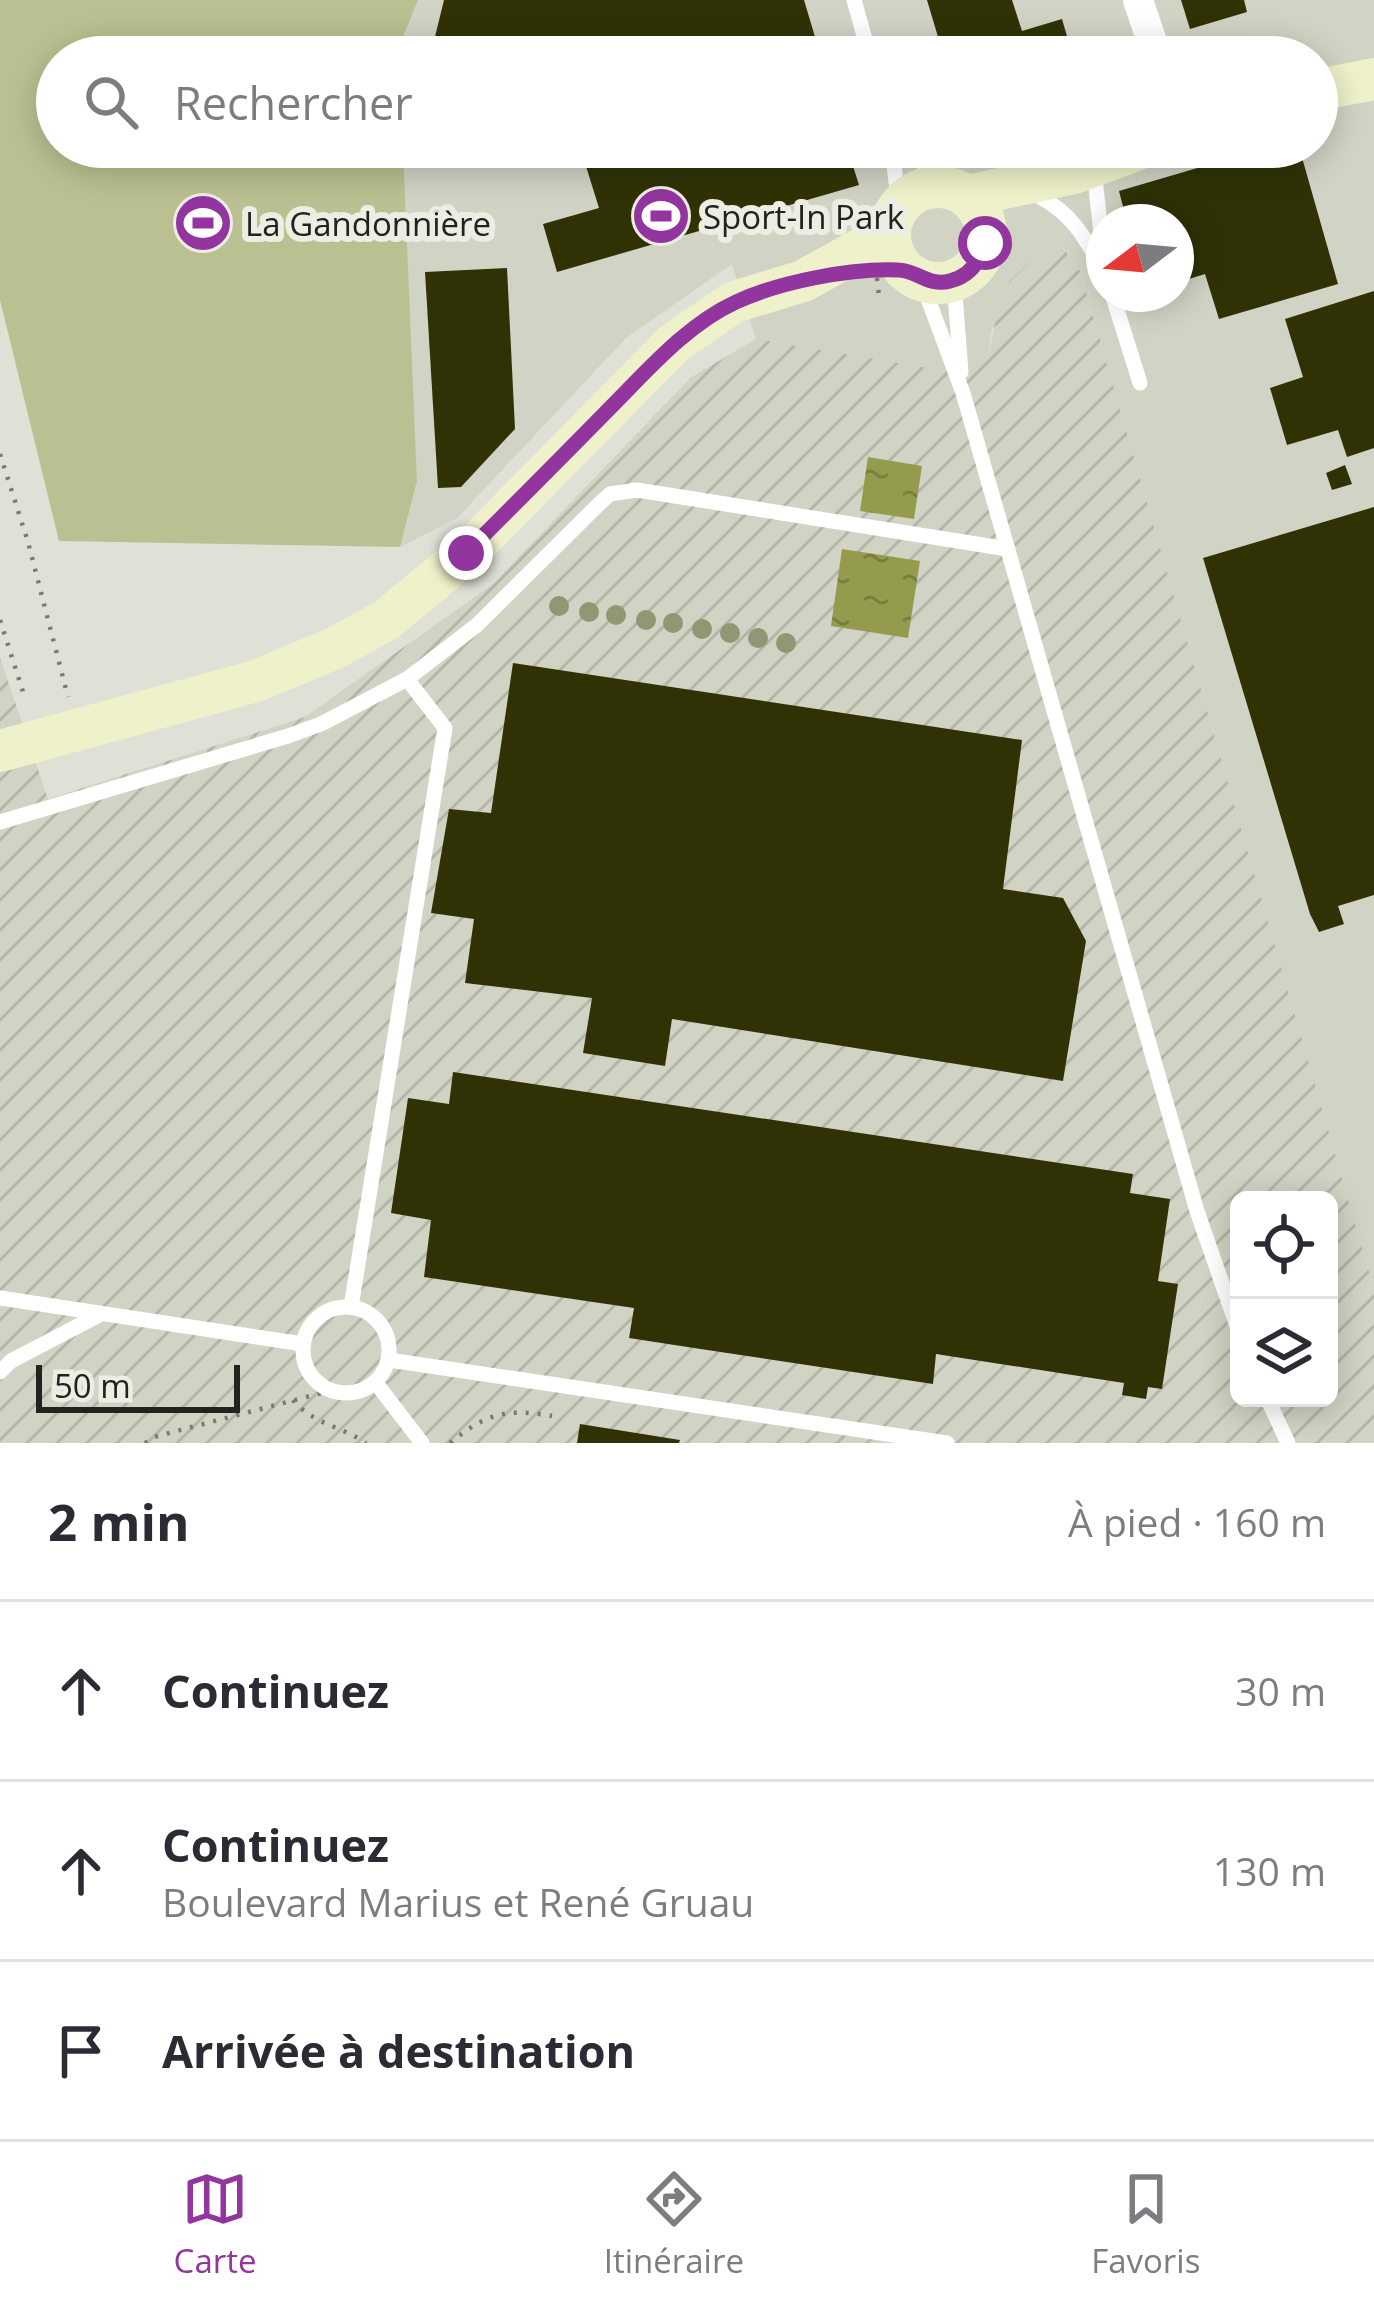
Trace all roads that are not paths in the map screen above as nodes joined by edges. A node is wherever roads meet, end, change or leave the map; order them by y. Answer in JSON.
{"nodes":[{"id":1,"x":854,"y":0,"type":"edge"},
{"id":2,"x":1138,"y":0,"type":"edge"},
{"id":3,"x":864,"y":36,"type":"edge"},
{"id":4,"x":1150,"y":36,"type":"edge"},
{"id":5,"x":1374,"y":62,"type":"edge"},
{"id":6,"x":1374,"y":79,"type":"edge"},
{"id":7,"x":1338,"y":80,"type":"edge"},
{"id":8,"x":1338,"y":85,"type":"edge"},
{"id":9,"x":894,"y":168,"type":"edge"},
{"id":10,"x":930,"y":168,"type":"edge"},
{"id":11,"x":1095,"y":168,"type":"edge"},
{"id":12,"x":1070,"y":179,"type":"junction"},
{"id":13,"x":957,"y":192,"type":"junction"},
{"id":14,"x":1086,"y":218,"type":"edge"},
{"id":15,"x":1086,"y":241,"type":"edge"},
{"id":16,"x":985,"y":243,"type":"junction"},
{"id":17,"x":915,"y":253,"type":"junction"},
{"id":18,"x":1117,"y":312,"type":"edge"},
{"id":19,"x":1139,"y":383,"type":"dead end"},
{"id":20,"x":963,"y":393,"type":"junction"},
{"id":21,"x":1008,"y":549,"type":"junction"},
{"id":22,"x":406,"y":679,"type":"junction"},
{"id":23,"x":0,"y":751,"type":"edge"},
{"id":24,"x":0,"y":822,"type":"edge"},
{"id":25,"x":0,"y":1298,"type":"edge"},
{"id":26,"x":1230,"y":1306,"type":"edge"},
{"id":27,"x":351,"y":1307,"type":"junction"},
{"id":28,"x":101,"y":1314,"type":"junction"},
{"id":29,"x":303,"y":1344,"type":"junction"},
{"id":30,"x":388,"y":1360,"type":"junction"},
{"id":31,"x":0,"y":1372,"type":"edge"},
{"id":32,"x":376,"y":1383,"type":"junction"},
{"id":33,"x":1271,"y":1407,"type":"edge"},
{"id":34,"x":919,"y":1441,"type":"edge"},
{"id":35,"x":422,"y":1443,"type":"edge"},
{"id":36,"x":947,"y":1443,"type":"edge"},
{"id":37,"x":1288,"y":1443,"type":"edge"}],
"edges":[{"from":1,"to":3,"type":"lane"},
{"from":2,"to":4,"type":"street"},
{"from":5,"to":7,"type":"main road"},
{"from":6,"to":8,"type":"main road"},
{"from":9,"to":17,"type":"lane"},
{"from":10,"to":13,"type":"lane"},
{"from":11,"to":12,"type":"main road"},
{"from":12,"to":13,"type":"main road"},
{"from":12,"to":14,"type":"lane"},
{"from":12,"to":15,"type":"lane"},
{"from":12,"to":16,"type":"main road"},
{"from":13,"to":16,"type":"main road"},
{"from":13,"to":17,"type":"main road"},
{"from":16,"to":17,"type":"main road"},
{"from":17,"to":20,"type":"lane"},
{"from":17,"to":20,"type":"lane"},
{"from":17,"to":23,"type":"main road"},
{"from":18,"to":19,"type":"lane"},
{"from":20,"to":21,"type":"lane"},
{"from":21,"to":22,"type":"lane"},
{"from":21,"to":26,"type":"lane"},
{"from":22,"to":24,"type":"lane"},
{"from":22,"to":27,"type":"lane"},
{"from":25,"to":28,"type":"lane"},
{"from":27,"to":29,"type":"lane"},
{"from":27,"to":30,"type":"lane"},
{"from":28,"to":29,"type":"lane"},
{"from":28,"to":31,"type":"lane"},
{"from":29,"to":32,"type":"lane"},
{"from":30,"to":32,"type":"lane"},
{"from":30,"to":34,"type":"lane"},
{"from":32,"to":35,"type":"lane"},
{"from":33,"to":37,"type":"lane"},
{"from":34,"to":36,"type":"lane"}]}
